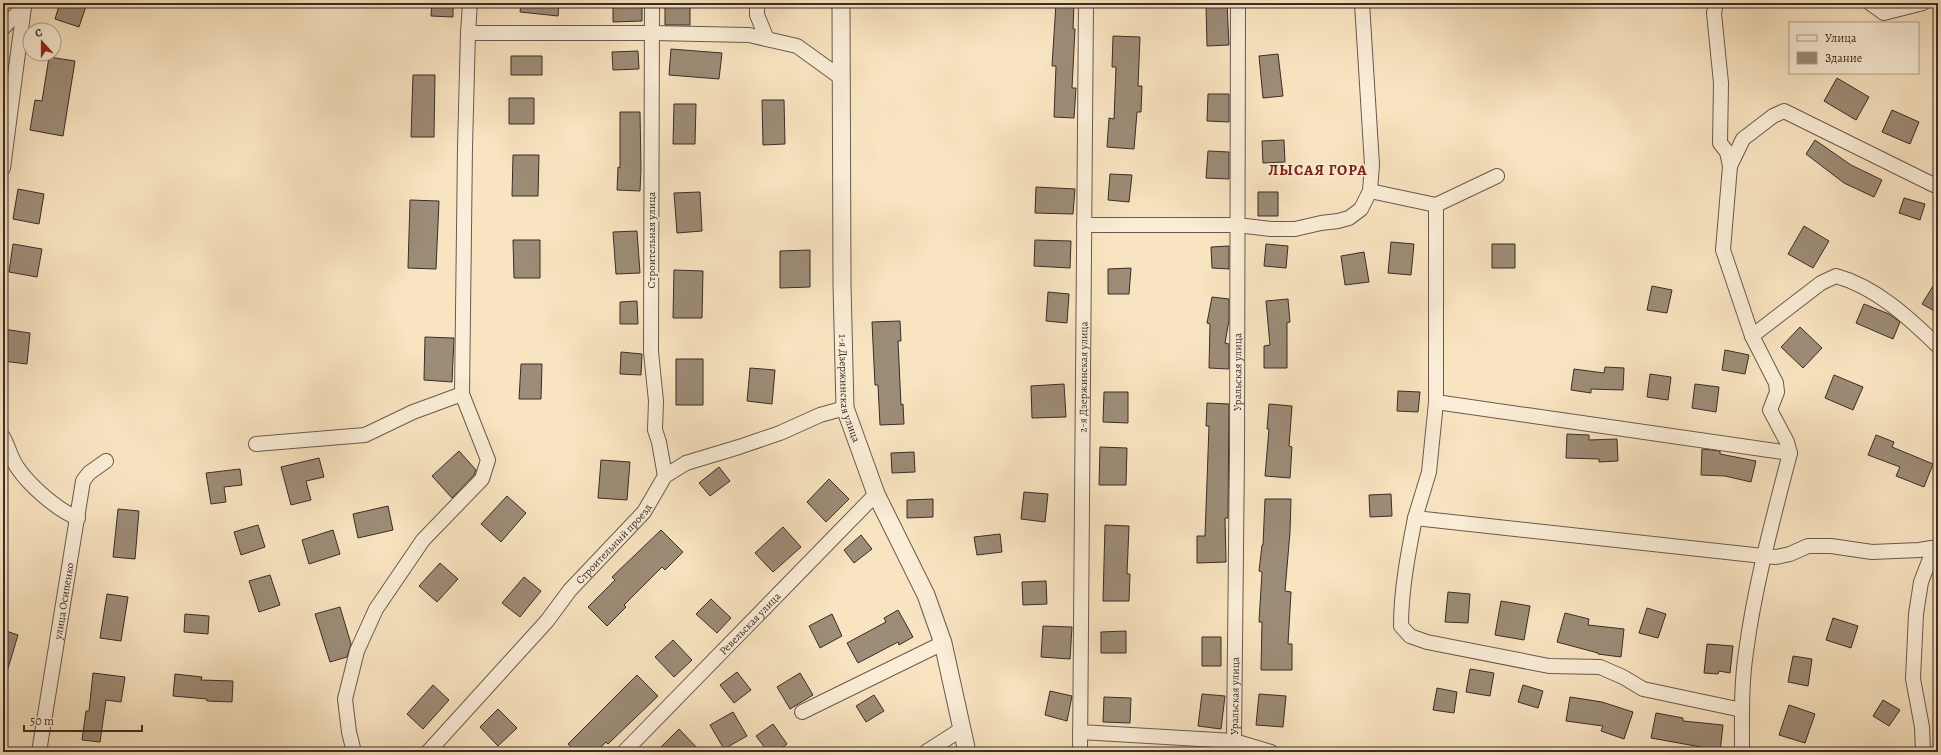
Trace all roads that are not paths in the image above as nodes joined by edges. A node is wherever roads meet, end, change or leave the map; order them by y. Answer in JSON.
{"nodes":[{"id":1,"x":470,"y":3,"type":"edge"},
{"id":2,"x":652,"y":3,"type":"edge"},
{"id":3,"x":757,"y":3,"type":"edge"},
{"id":4,"x":841,"y":3,"type":"edge"},
{"id":5,"x":1086,"y":3,"type":"edge"},
{"id":6,"x":1238,"y":3,"type":"edge"},
{"id":7,"x":1362,"y":3,"type":"edge"},
{"id":8,"x":1716,"y":3,"type":"edge"},
{"id":9,"x":1870,"y":3,"type":"edge"},
{"id":10,"x":1923,"y":3,"type":"edge"},
{"id":11,"x":25,"y":5,"type":"edge"},
{"id":12,"x":3,"y":28,"type":"edge"},
{"id":13,"x":468,"y":33,"type":"junction"},
{"id":14,"x":652,"y":33,"type":"junction"},
{"id":15,"x":767,"y":39,"type":"junction"},
{"id":16,"x":840,"y":77,"type":"junction"},
{"id":17,"x":1730,"y":166,"type":"junction"},
{"id":18,"x":3,"y":168,"type":"edge"},
{"id":19,"x":1498,"y":176,"type":"dead end"},
{"id":20,"x":1938,"y":187,"type":"edge"},
{"id":21,"x":1370,"y":191,"type":"junction"},
{"id":22,"x":1436,"y":205,"type":"junction"},
{"id":23,"x":1084,"y":225,"type":"junction"},
{"id":24,"x":1237,"y":225,"type":"junction"},
{"id":25,"x":1752,"y":336,"type":"junction"},
{"id":26,"x":1938,"y":346,"type":"edge"},
{"id":27,"x":462,"y":394,"type":"junction"},
{"id":28,"x":1436,"y":402,"type":"junction"},
{"id":29,"x":845,"y":408,"type":"junction"},
{"id":30,"x":3,"y":436,"type":"edge"},
{"id":31,"x":256,"y":444,"type":"dead end"},
{"id":32,"x":1790,"y":453,"type":"junction"},
{"id":33,"x":106,"y":461,"type":"dead end"},
{"id":34,"x":665,"y":476,"type":"junction"},
{"id":35,"x":876,"y":494,"type":"junction"},
{"id":36,"x":78,"y":518,"type":"junction"},
{"id":37,"x":1415,"y":518,"type":"junction"},
{"id":38,"x":1936,"y":548,"type":"edge"},
{"id":39,"x":1763,"y":556,"type":"junction"},
{"id":40,"x":944,"y":643,"type":"junction"},
{"id":41,"x":1742,"y":710,"type":"junction"},
{"id":42,"x":802,"y":712,"type":"dead end"},
{"id":43,"x":962,"y":729,"type":"junction"},
{"id":44,"x":1080,"y":732,"type":"junction"},
{"id":45,"x":1234,"y":741,"type":"junction"},
{"id":46,"x":39,"y":752,"type":"edge"},
{"id":47,"x":354,"y":752,"type":"edge"},
{"id":48,"x":428,"y":752,"type":"edge"},
{"id":49,"x":624,"y":752,"type":"edge"},
{"id":50,"x":926,"y":752,"type":"edge"},
{"id":51,"x":967,"y":752,"type":"edge"},
{"id":52,"x":1080,"y":752,"type":"edge"},
{"id":53,"x":1271,"y":752,"type":"edge"},
{"id":54,"x":1742,"y":752,"type":"edge"},
{"id":55,"x":1923,"y":752,"type":"edge"}],
"edges":[{"from":1,"to":13,"type":"street"},
{"from":2,"to":14,"type":"street","name":"Строительная улица"},
{"from":3,"to":15,"type":"street"},
{"from":4,"to":16,"type":"street","name":"1-я Дзержинская улица"},
{"from":5,"to":23,"type":"street","name":"2-я Дзержинская улица"},
{"from":6,"to":24,"type":"street","name":"Уральская улица"},
{"from":7,"to":21,"type":"street"},
{"from":8,"to":17,"type":"street"},
{"from":9,"to":10,"type":"street"},
{"from":11,"to":12,"type":"street"},
{"from":11,"to":18,"type":"street"},
{"from":13,"to":14,"type":"street"},
{"from":13,"to":27,"type":"street"},
{"from":14,"to":15,"type":"street"},
{"from":14,"to":34,"type":"street","name":"Строительная улица"},
{"from":15,"to":16,"type":"street"},
{"from":16,"to":29,"type":"street","name":"1-я Дзержинская улица"},
{"from":17,"to":20,"type":"street"},
{"from":17,"to":25,"type":"street"},
{"from":19,"to":22,"type":"street"},
{"from":21,"to":22,"type":"street"},
{"from":21,"to":24,"type":"street"},
{"from":22,"to":28,"type":"street"},
{"from":23,"to":24,"type":"street"},
{"from":23,"to":44,"type":"street","name":"2-я Дзержинская улица"},
{"from":24,"to":45,"type":"street","name":"Уральская улица"},
{"from":25,"to":26,"type":"street"},
{"from":25,"to":32,"type":"street"},
{"from":27,"to":31,"type":"street"},
{"from":27,"to":47,"type":"street"},
{"from":28,"to":32,"type":"street"},
{"from":28,"to":37,"type":"street"},
{"from":29,"to":34,"type":"street","name":"Строительный проезд"},
{"from":29,"to":35,"type":"street","name":"1-я Дзержинская улица"},
{"from":30,"to":36,"type":"street"},
{"from":32,"to":39,"type":"street"},
{"from":33,"to":36,"type":"street","name":"улица Осипенко"},
{"from":34,"to":48,"type":"street","name":"Строительный проезд"},
{"from":35,"to":40,"type":"street","name":"1-я Дзержинская улица"},
{"from":35,"to":49,"type":"street","name":"Ревельская улица"},
{"from":36,"to":46,"type":"street","name":"улица Осипенко"},
{"from":37,"to":39,"type":"street"},
{"from":37,"to":41,"type":"street"},
{"from":38,"to":39,"type":"street"},
{"from":38,"to":55,"type":"street"},
{"from":39,"to":41,"type":"street"},
{"from":40,"to":42,"type":"street"},
{"from":40,"to":43,"type":"street","name":"1-я Дзержинская улица"},
{"from":41,"to":54,"type":"street"},
{"from":43,"to":50,"type":"street"},
{"from":43,"to":51,"type":"street","name":"1-я Дзержинская улица"},
{"from":44,"to":45,"type":"street"},
{"from":44,"to":52,"type":"street","name":"2-я Дзержинская улица"},
{"from":45,"to":53,"type":"street"}]}
